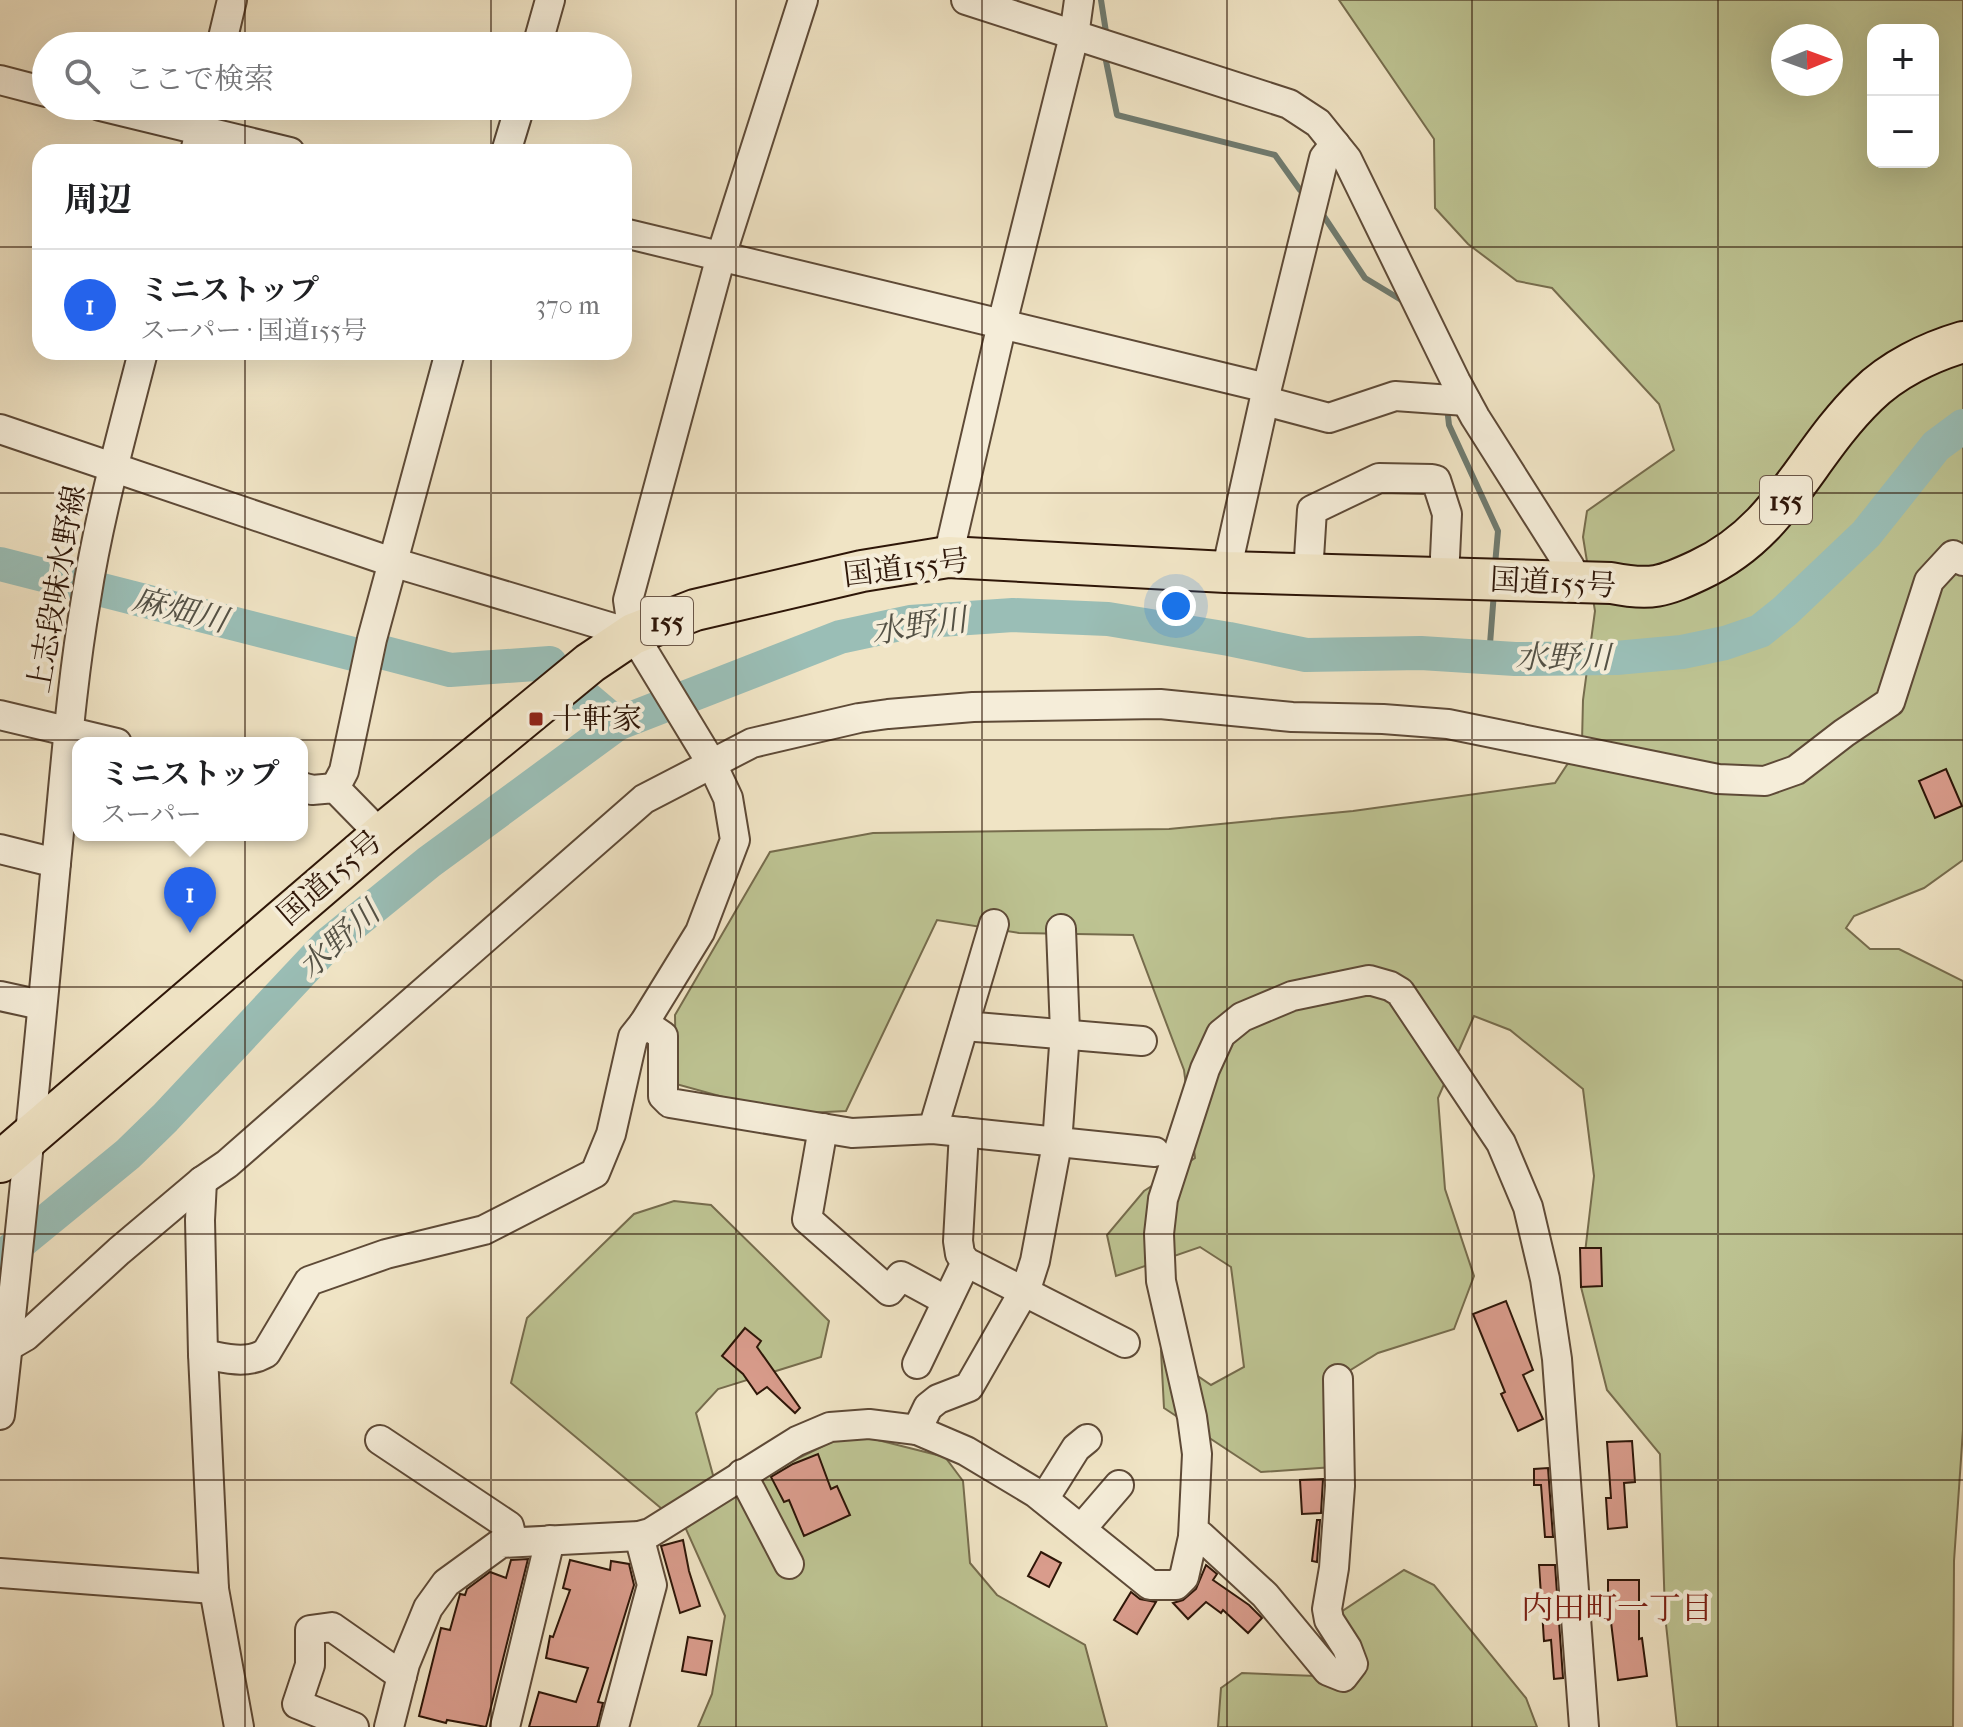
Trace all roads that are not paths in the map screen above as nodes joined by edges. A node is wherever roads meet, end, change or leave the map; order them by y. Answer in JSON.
{"nodes":[{"id":1,"x":232,"y":0,"type":"edge"},
{"id":2,"x":550,"y":0,"type":"edge"},
{"id":3,"x":803,"y":0,"type":"edge"},
{"id":4,"x":966,"y":0,"type":"edge"},
{"id":5,"x":1079,"y":0,"type":"edge"},
{"id":6,"x":224,"y":32,"type":"edge"},
{"id":7,"x":541,"y":32,"type":"edge"},
{"id":8,"x":1074,"y":36,"type":"junction"},
{"id":9,"x":0,"y":80,"type":"edge"},
{"id":10,"x":32,"y":88,"type":"edge"},
{"id":11,"x":159,"y":120,"type":"edge"},
{"id":12,"x":516,"y":120,"type":"edge"},
{"id":13,"x":201,"y":130,"type":"edge"},
{"id":14,"x":258,"y":144,"type":"edge"},
{"id":15,"x":508,"y":144,"type":"edge"},
{"id":16,"x":1335,"y":144,"type":"junction"},
{"id":17,"x":632,"y":235,"type":"edge"},
{"id":18,"x":721,"y":256,"type":"junction"},
{"id":19,"x":1002,"y":324,"type":"junction"},
{"id":20,"x":1963,"y":342,"type":"edge"},
{"id":21,"x":141,"y":360,"type":"edge"},
{"id":22,"x":448,"y":360,"type":"edge"},
{"id":23,"x":1266,"y":394,"type":"junction"},
{"id":24,"x":1466,"y":401,"type":"junction"},
{"id":25,"x":0,"y":429,"type":"edge"},
{"id":26,"x":113,"y":468,"type":"junction"},
{"id":27,"x":948,"y":557,"type":"junction"},
{"id":28,"x":1963,"y":561,"type":"edge"},
{"id":29,"x":392,"y":562,"type":"junction"},
{"id":30,"x":1226,"y":572,"type":"junction"},
{"id":31,"x":1308,"y":574,"type":"junction"},
{"id":32,"x":1476,"y":580,"type":"junction"},
{"id":33,"x":1572,"y":583,"type":"junction"},
{"id":34,"x":638,"y":642,"type":"junction"},
{"id":35,"x":0,"y":715,"type":"edge"},
{"id":36,"x":68,"y":731,"type":"junction"},
{"id":37,"x":92,"y":737,"type":"edge"},
{"id":38,"x":712,"y":764,"type":"junction"},
{"id":39,"x":335,"y":788,"type":"junction"},
{"id":40,"x":308,"y":789,"type":"edge"},
{"id":41,"x":381,"y":835,"type":"junction"},
{"id":42,"x":0,"y":849,"type":"edge"},
{"id":43,"x":56,"y":863,"type":"junction"},
{"id":44,"x":994,"y":924,"type":"dead end"},
{"id":45,"x":1061,"y":929,"type":"dead end"},
{"id":46,"x":0,"y":996,"type":"edge"},
{"id":47,"x":41,"y":1005,"type":"junction"},
{"id":48,"x":644,"y":1023,"type":"junction"},
{"id":49,"x":964,"y":1026,"type":"junction"},
{"id":50,"x":1064,"y":1035,"type":"junction"},
{"id":51,"x":1142,"y":1041,"type":"dead end"},
{"id":52,"x":823,"y":1128,"type":"junction"},
{"id":53,"x":933,"y":1129,"type":"junction"},
{"id":54,"x":964,"y":1132,"type":"junction"},
{"id":55,"x":1057,"y":1144,"type":"junction"},
{"id":56,"x":1155,"y":1152,"type":"dead end"},
{"id":57,"x":19,"y":1156,"type":"edge"},
{"id":58,"x":202,"y":1181,"type":"junction"},
{"id":59,"x":966,"y":1262,"type":"junction"},
{"id":60,"x":1024,"y":1291,"type":"junction"},
{"id":61,"x":947,"y":1301,"type":"junction"},
{"id":62,"x":6,"y":1339,"type":"edge"},
{"id":63,"x":1125,"y":1343,"type":"dead end"},
{"id":64,"x":203,"y":1354,"type":"junction"},
{"id":65,"x":917,"y":1364,"type":"dead end"},
{"id":66,"x":1338,"y":1379,"type":"dead end"},
{"id":67,"x":0,"y":1415,"type":"edge"},
{"id":68,"x":917,"y":1430,"type":"junction"},
{"id":69,"x":1087,"y":1439,"type":"dead end"},
{"id":70,"x":380,"y":1440,"type":"dead end"},
{"id":71,"x":742,"y":1474,"type":"junction"},
{"id":72,"x":1119,"y":1485,"type":"dead end"},
{"id":73,"x":1044,"y":1499,"type":"junction"},
{"id":74,"x":1082,"y":1528,"type":"junction"},
{"id":75,"x":639,"y":1536,"type":"junction"},
{"id":76,"x":1193,"y":1537,"type":"junction"},
{"id":77,"x":550,"y":1540,"type":"junction"},
{"id":78,"x":513,"y":1542,"type":"junction"},
{"id":79,"x":789,"y":1564,"type":"dead end"},
{"id":80,"x":0,"y":1573,"type":"edge"},
{"id":81,"x":214,"y":1589,"type":"junction"},
{"id":82,"x":402,"y":1676,"type":"junction"},
{"id":83,"x":239,"y":1727,"type":"edge"},
{"id":84,"x":354,"y":1727,"type":"edge"},
{"id":85,"x":389,"y":1727,"type":"edge"},
{"id":86,"x":505,"y":1727,"type":"edge"},
{"id":87,"x":614,"y":1727,"type":"edge"},
{"id":88,"x":1584,"y":1727,"type":"edge"}],
"edges":[{"from":1,"to":6,"type":"street"},
{"from":2,"to":7,"type":"street"},
{"from":3,"to":18,"type":"street"},
{"from":4,"to":8,"type":"street"},
{"from":5,"to":8,"type":"street"},
{"from":8,"to":16,"type":"street"},
{"from":8,"to":19,"type":"street"},
{"from":9,"to":10,"type":"street"},
{"from":11,"to":13,"type":"street"},
{"from":12,"to":15,"type":"street"},
{"from":13,"to":14,"type":"street"},
{"from":16,"to":23,"type":"street"},
{"from":16,"to":24,"type":"street"},
{"from":17,"to":18,"type":"street"},
{"from":18,"to":19,"type":"street"},
{"from":18,"to":34,"type":"street"},
{"from":19,"to":23,"type":"street"},
{"from":19,"to":27,"type":"street"},
{"from":20,"to":33,"type":"highway","name":"国道155号","number":"155"},
{"from":21,"to":26,"type":"street","name":"上志段味水野線"},
{"from":22,"to":29,"type":"street"},
{"from":23,"to":24,"type":"street"},
{"from":23,"to":30,"type":"street"},
{"from":24,"to":33,"type":"street"},
{"from":25,"to":26,"type":"street"},
{"from":26,"to":29,"type":"street"},
{"from":26,"to":36,"type":"street","name":"上志段味水野線"},
{"from":27,"to":30,"type":"highway","name":"国道155号","number":"155"},
{"from":27,"to":34,"type":"highway","name":"国道155号","number":"155"},
{"from":28,"to":38,"type":"street"},
{"from":29,"to":34,"type":"street"},
{"from":29,"to":39,"type":"street"},
{"from":30,"to":31,"type":"highway","name":"国道155号","number":"155"},
{"from":31,"to":32,"type":"highway","name":"国道155号","number":"155"},
{"from":31,"to":32,"type":"street"},
{"from":32,"to":33,"type":"highway","name":"国道155号","number":"155"},
{"from":34,"to":38,"type":"street"},
{"from":34,"to":41,"type":"highway","name":"国道155号","number":"155"},
{"from":35,"to":36,"type":"street"},
{"from":36,"to":37,"type":"street"},
{"from":36,"to":43,"type":"street","name":"上志段味水野線"},
{"from":38,"to":48,"type":"street"},
{"from":38,"to":58,"type":"street"},
{"from":39,"to":40,"type":"street"},
{"from":39,"to":41,"type":"street"},
{"from":41,"to":57,"type":"highway","name":"国道155号","number":"155"},
{"from":42,"to":43,"type":"street"},
{"from":43,"to":47,"type":"street","name":"上志段味水野線"},
{"from":44,"to":49,"type":"street"},
{"from":45,"to":50,"type":"street"},
{"from":46,"to":47,"type":"street"},
{"from":47,"to":57,"type":"street","name":"上志段味水野線"},
{"from":48,"to":52,"type":"street"},
{"from":48,"to":64,"type":"street"},
{"from":49,"to":50,"type":"street"},
{"from":49,"to":53,"type":"street"},
{"from":50,"to":51,"type":"street"},
{"from":50,"to":55,"type":"street"},
{"from":52,"to":53,"type":"street"},
{"from":52,"to":61,"type":"street"},
{"from":53,"to":54,"type":"street"},
{"from":54,"to":55,"type":"street"},
{"from":54,"to":59,"type":"street"},
{"from":55,"to":56,"type":"street"},
{"from":55,"to":60,"type":"street"},
{"from":57,"to":62,"type":"street","name":"上志段味水野線"},
{"from":58,"to":62,"type":"street"},
{"from":58,"to":64,"type":"street"},
{"from":59,"to":60,"type":"street"},
{"from":59,"to":61,"type":"street"},
{"from":60,"to":63,"type":"street"},
{"from":60,"to":68,"type":"street"},
{"from":61,"to":65,"type":"street"},
{"from":62,"to":67,"type":"street","name":"上志段味水野線"},
{"from":64,"to":81,"type":"street"},
{"from":66,"to":76,"type":"street"},
{"from":68,"to":71,"type":"street"},
{"from":68,"to":73,"type":"street"},
{"from":69,"to":73,"type":"street"},
{"from":70,"to":78,"type":"street"},
{"from":71,"to":75,"type":"street"},
{"from":71,"to":79,"type":"street"},
{"from":72,"to":74,"type":"street"},
{"from":73,"to":74,"type":"street"},
{"from":74,"to":76,"type":"street"},
{"from":75,"to":77,"type":"street"},
{"from":75,"to":87,"type":"street"},
{"from":76,"to":88,"type":"street"},
{"from":77,"to":78,"type":"street"},
{"from":77,"to":86,"type":"street"},
{"from":78,"to":82,"type":"street"},
{"from":80,"to":81,"type":"street"},
{"from":81,"to":83,"type":"street"},
{"from":82,"to":84,"type":"street"},
{"from":82,"to":85,"type":"street"}]}
